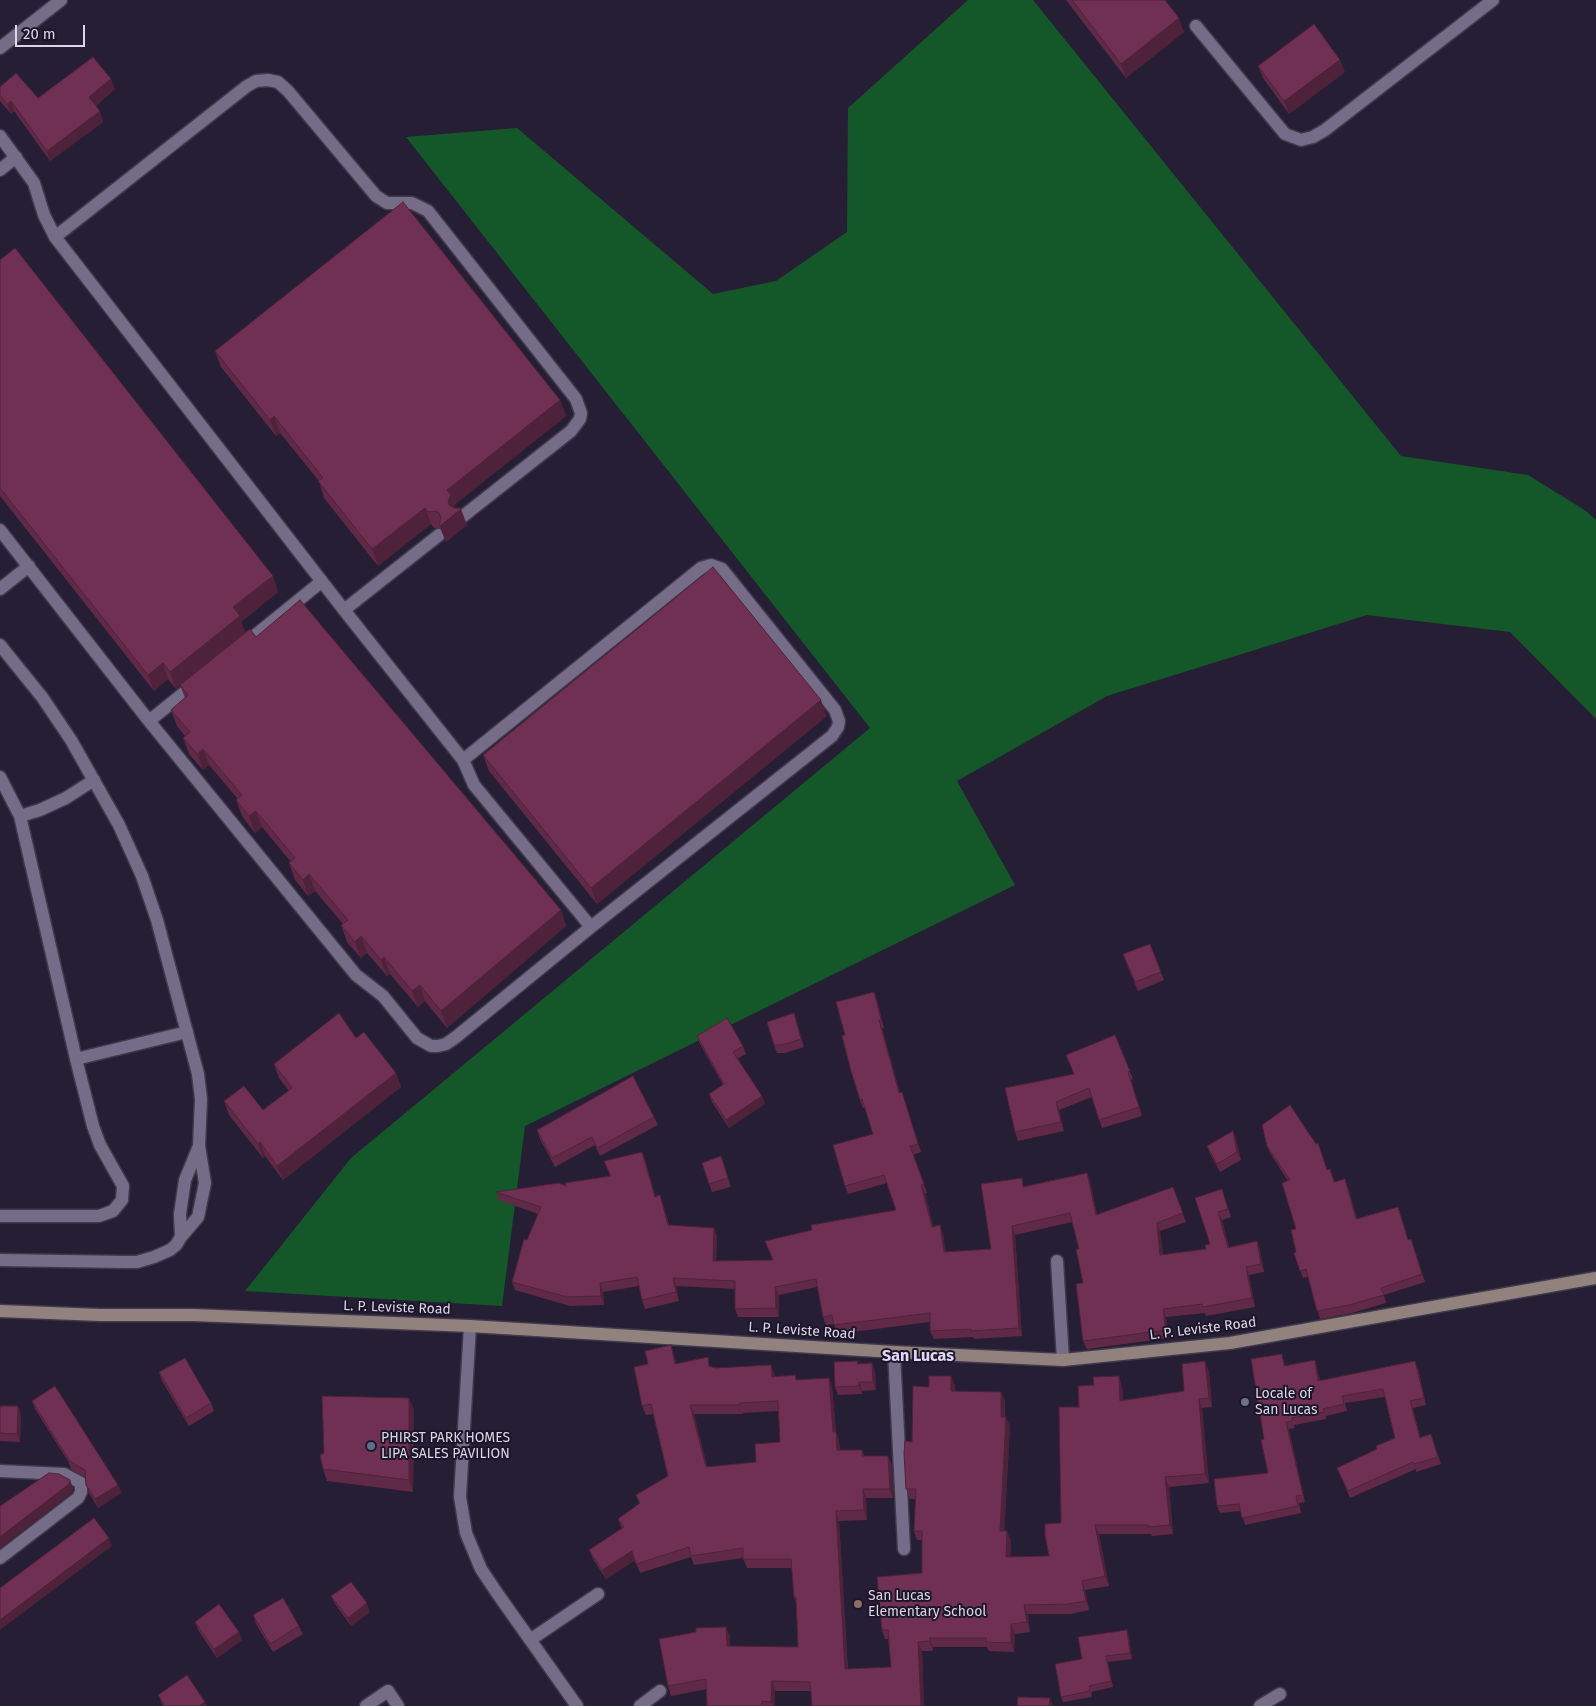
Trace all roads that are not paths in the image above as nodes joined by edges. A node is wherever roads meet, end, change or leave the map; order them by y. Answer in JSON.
{"nodes":[{"id":1,"x":61,"y":0,"type":"edge"},
{"id":2,"x":1493,"y":0,"type":"edge"},
{"id":3,"x":1196,"y":26,"type":"dead end"},
{"id":4,"x":0,"y":48,"type":"edge"},
{"id":5,"x":0,"y":136,"type":"edge"},
{"id":6,"x":16,"y":157,"type":"junction"},
{"id":7,"x":0,"y":170,"type":"edge"},
{"id":8,"x":55,"y":237,"type":"junction"},
{"id":9,"x":462,"y":517,"type":"dead end"},
{"id":10,"x":0,"y":530,"type":"edge"},
{"id":11,"x":439,"y":535,"type":"edge"},
{"id":12,"x":29,"y":566,"type":"junction"},
{"id":13,"x":321,"y":582,"type":"junction"},
{"id":14,"x":0,"y":589,"type":"edge"},
{"id":15,"x":344,"y":610,"type":"junction"},
{"id":16,"x":0,"y":645,"type":"edge"},
{"id":17,"x":232,"y":655,"type":"edge"},
{"id":18,"x":202,"y":679,"type":"edge"},
{"id":19,"x":150,"y":722,"type":"junction"},
{"id":20,"x":463,"y":760,"type":"junction"},
{"id":21,"x":0,"y":777,"type":"edge"},
{"id":22,"x":94,"y":780,"type":"junction"},
{"id":23,"x":20,"y":816,"type":"junction"},
{"id":24,"x":591,"y":927,"type":"junction"},
{"id":25,"x":187,"y":1032,"type":"junction"},
{"id":26,"x":76,"y":1059,"type":"junction"},
{"id":27,"x":199,"y":1146,"type":"junction"},
{"id":28,"x":0,"y":1216,"type":"edge"},
{"id":29,"x":181,"y":1236,"type":"junction"},
{"id":30,"x":0,"y":1260,"type":"edge"},
{"id":31,"x":1057,"y":1261,"type":"dead end"},
{"id":32,"x":1596,"y":1278,"type":"edge"},
{"id":33,"x":0,"y":1311,"type":"edge"},
{"id":34,"x":470,"y":1326,"type":"junction"},
{"id":35,"x":894,"y":1352,"type":"junction"},
{"id":36,"x":1063,"y":1360,"type":"junction"},
{"id":37,"x":0,"y":1471,"type":"edge"},
{"id":38,"x":904,"y":1549,"type":"dead end"},
{"id":39,"x":0,"y":1558,"type":"edge"},
{"id":40,"x":598,"y":1594,"type":"dead end"},
{"id":41,"x":530,"y":1640,"type":"junction"},
{"id":42,"x":660,"y":1692,"type":"dead end"},
{"id":43,"x":1280,"y":1694,"type":"dead end"},
{"id":44,"x":366,"y":1706,"type":"edge"},
{"id":45,"x":398,"y":1706,"type":"edge"},
{"id":46,"x":577,"y":1706,"type":"edge"},
{"id":47,"x":640,"y":1706,"type":"edge"},
{"id":48,"x":1260,"y":1706,"type":"edge"}],
"edges":[{"from":1,"to":4,"type":"street"},
{"from":2,"to":3,"type":"street"},
{"from":5,"to":6,"type":"street"},
{"from":6,"to":7,"type":"street"},
{"from":6,"to":8,"type":"street"},
{"from":8,"to":9,"type":"street"},
{"from":8,"to":13,"type":"street"},
{"from":10,"to":12,"type":"street"},
{"from":11,"to":15,"type":"street"},
{"from":12,"to":14,"type":"street"},
{"from":12,"to":19,"type":"street"},
{"from":13,"to":15,"type":"street"},
{"from":13,"to":17,"type":"street"},
{"from":15,"to":20,"type":"street"},
{"from":16,"to":22,"type":"street"},
{"from":18,"to":19,"type":"street"},
{"from":19,"to":24,"type":"street"},
{"from":20,"to":24,"type":"street"},
{"from":20,"to":24,"type":"street"},
{"from":21,"to":23,"type":"street"},
{"from":22,"to":23,"type":"street"},
{"from":22,"to":25,"type":"street"},
{"from":23,"to":26,"type":"street"},
{"from":25,"to":26,"type":"street"},
{"from":25,"to":27,"type":"street"},
{"from":26,"to":28,"type":"street"},
{"from":27,"to":29,"type":"street"},
{"from":27,"to":29,"type":"street"},
{"from":29,"to":30,"type":"street"},
{"from":31,"to":36,"type":"street"},
{"from":32,"to":36,"type":"main road","name":"L. P. Leviste Road"},
{"from":33,"to":34,"type":"main road","name":"L. P. Leviste Road"},
{"from":34,"to":35,"type":"main road","name":"L. P. Leviste Road"},
{"from":34,"to":41,"type":"street"},
{"from":35,"to":36,"type":"main road","name":"L. P. Leviste Road"},
{"from":35,"to":38,"type":"street"},
{"from":37,"to":39,"type":"street"},
{"from":40,"to":41,"type":"street"},
{"from":41,"to":46,"type":"street"},
{"from":42,"to":47,"type":"street"},
{"from":43,"to":48,"type":"street"},
{"from":44,"to":45,"type":"street"}]}
